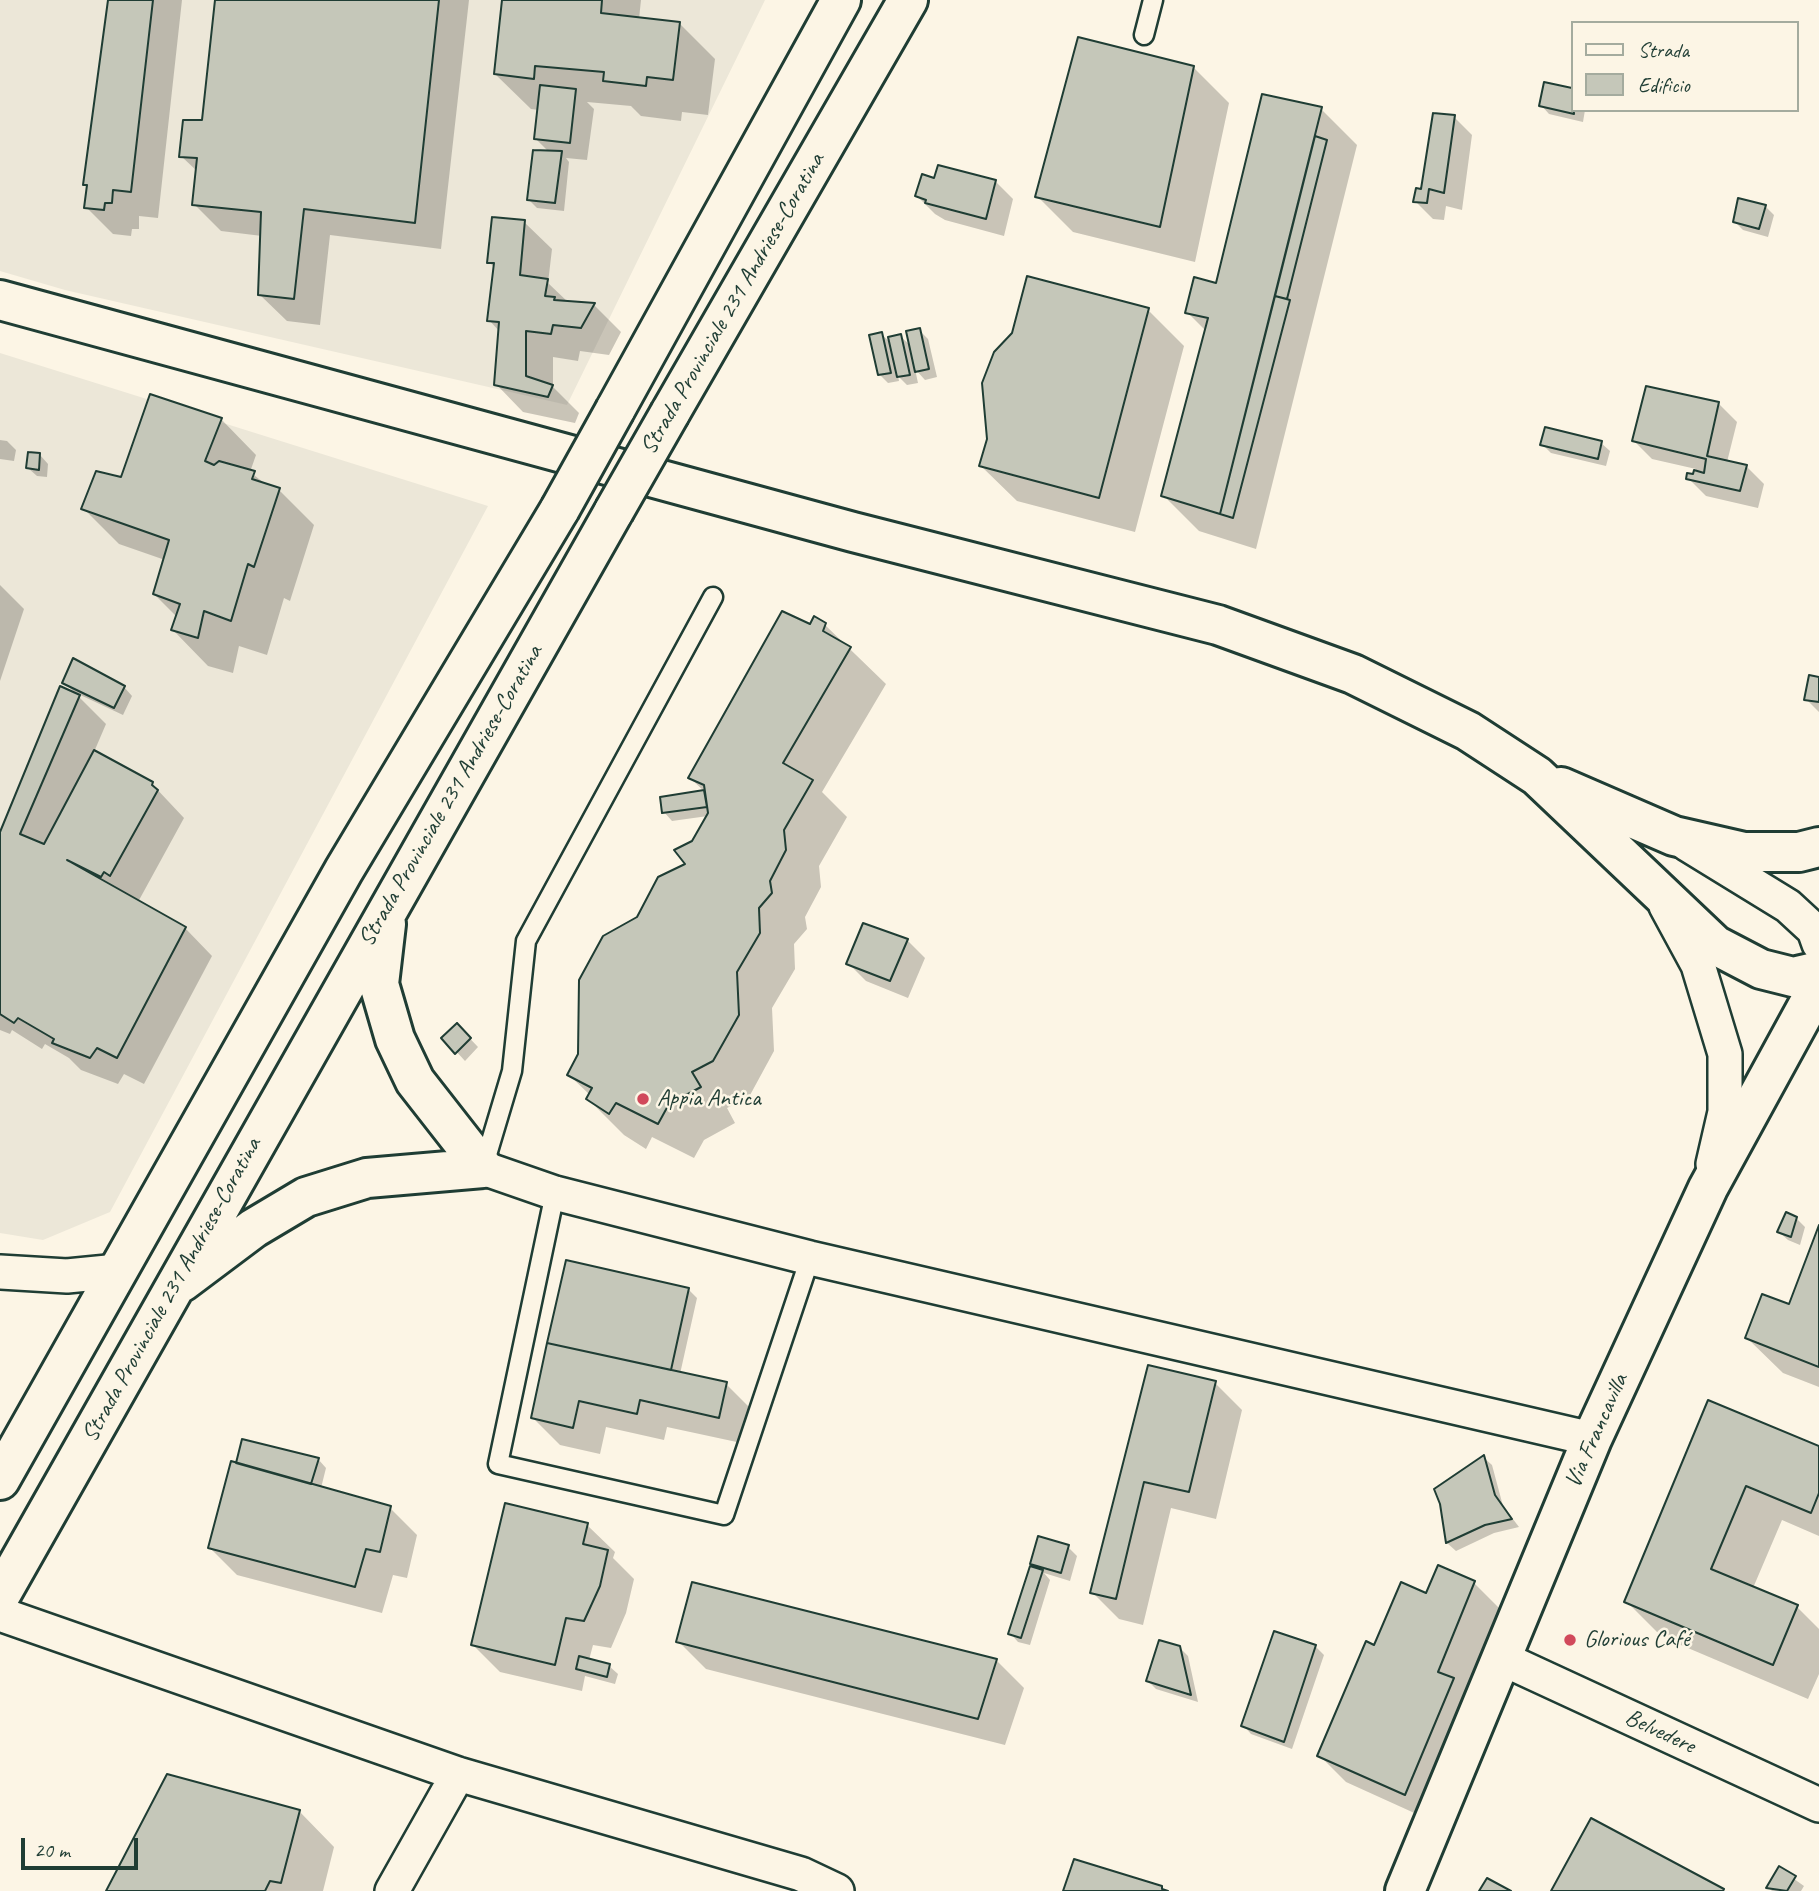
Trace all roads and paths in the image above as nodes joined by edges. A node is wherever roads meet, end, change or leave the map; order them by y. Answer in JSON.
{"nodes":[{"id":1,"x":822,"y":0,"type":"edge"},
{"id":2,"x":841,"y":0,"type":"edge"},
{"id":3,"x":908,"y":0,"type":"edge"},
{"id":4,"x":1153,"y":0,"type":"edge"},
{"id":5,"x":1144,"y":35,"type":"dead end"},
{"id":6,"x":779,"y":110,"type":"junction"},
{"id":7,"x":0,"y":300,"type":"edge"},
{"id":8,"x":713,"y":597,"type":"dead end"},
{"id":9,"x":1537,"y":776,"type":"junction"},
{"id":10,"x":1674,"y":835,"type":"junction"},
{"id":11,"x":1819,"y":847,"type":"edge"},
{"id":12,"x":1656,"y":888,"type":"junction"},
{"id":13,"x":387,"y":908,"type":"junction"},
{"id":14,"x":1819,"y":944,"type":"edge"},
{"id":15,"x":1819,"y":971,"type":"edge"},
{"id":16,"x":1819,"y":985,"type":"edge"},
{"id":17,"x":483,"y":1168,"type":"junction"},
{"id":18,"x":1708,"y":1188,"type":"junction"},
{"id":19,"x":555,"y":1193,"type":"junction"},
{"id":20,"x":810,"y":1258,"type":"junction"},
{"id":21,"x":118,"y":1271,"type":"junction"},
{"id":22,"x":0,"y":1272,"type":"edge"},
{"id":23,"x":170,"y":1291,"type":"junction"},
{"id":24,"x":1592,"y":1439,"type":"junction"},
{"id":25,"x":0,"y":1480,"type":"edge"},
{"id":26,"x":0,"y":1596,"type":"edge"},
{"id":27,"x":0,"y":1614,"type":"edge"},
{"id":28,"x":1501,"y":1658,"type":"junction"},
{"id":29,"x":458,"y":1774,"type":"junction"},
{"id":30,"x":1819,"y":1805,"type":"edge"},
{"id":31,"x":393,"y":1891,"type":"edge"},
{"id":32,"x":836,"y":1891,"type":"edge"},
{"id":33,"x":1405,"y":1891,"type":"edge"}],
"edges":[{"from":1,"to":6,"type":"main road"},
{"from":2,"to":6,"type":"main road","name":"Strada Provinciale 231 Andriese-Coratina"},
{"from":3,"to":13,"type":"main road","name":"Strada Provinciale 231 Andriese-Coratina","bridge":true},
{"from":4,"to":5,"type":"lane"},
{"from":6,"to":21,"type":"main road","name":"Strada Provinciale 231 Andriese-Coratina","bridge":true},
{"from":7,"to":9,"type":"main road"},
{"from":8,"to":17,"type":"lane"},
{"from":9,"to":10,"type":"main road"},
{"from":9,"to":12,"type":"main road"},
{"from":10,"to":11,"type":"main road"},
{"from":10,"to":14,"type":"street"},
{"from":12,"to":15,"type":"main road"},
{"from":12,"to":18,"type":"street"},
{"from":13,"to":17,"type":"main road"},
{"from":13,"to":23,"type":"main road","name":"Strada Provinciale 231 Andriese-Coratina"},
{"from":16,"to":18,"type":"main road","name":"Via Francavilla"},
{"from":17,"to":19,"type":"street"},
{"from":17,"to":23,"type":"main road"},
{"from":18,"to":24,"type":"main road","name":"Via Francavilla"},
{"from":19,"to":20,"type":"street"},
{"from":19,"to":20,"type":"lane"},
{"from":20,"to":24,"type":"street"},
{"from":21,"to":22,"type":"street"},
{"from":21,"to":25,"type":"main road","name":"Strada Provinciale 231 Andriese-Coratina"},
{"from":23,"to":26,"type":"main road","name":"Strada Provinciale 231 Andriese-Coratina"},
{"from":24,"to":28,"type":"main road","name":"Via Francavilla"},
{"from":27,"to":29,"type":"street"},
{"from":28,"to":30,"type":"street","name":"Belvedere"},
{"from":28,"to":33,"type":"main road","name":"Via Francavilla"},
{"from":29,"to":31,"type":"street"},
{"from":29,"to":32,"type":"street"}]}
